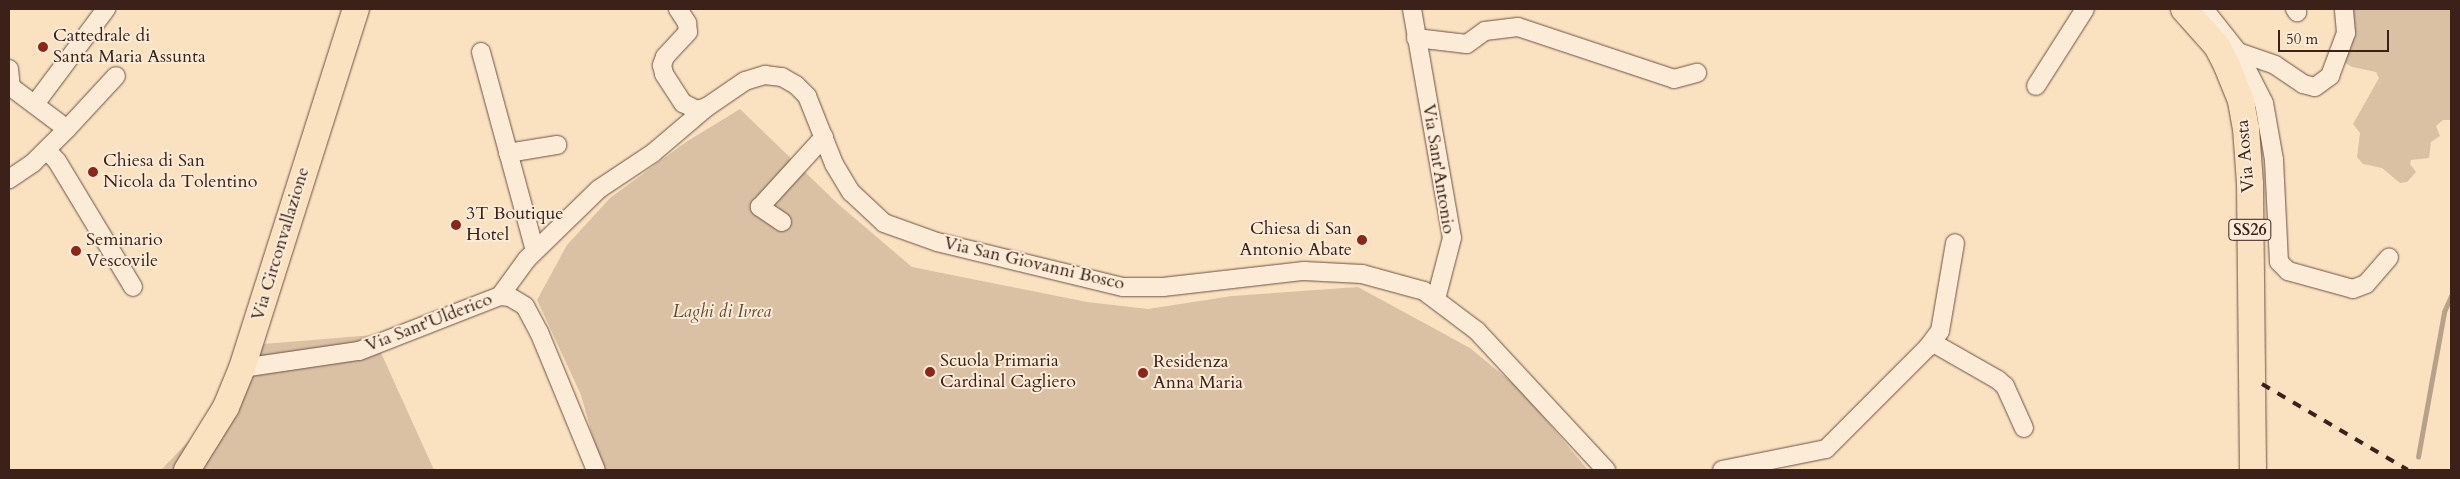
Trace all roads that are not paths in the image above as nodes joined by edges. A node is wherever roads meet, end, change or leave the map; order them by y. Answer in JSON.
{"nodes":[{"id":1,"x":106,"y":9,"type":"edge"},
{"id":2,"x":356,"y":9,"type":"edge"},
{"id":3,"x":678,"y":9,"type":"edge"},
{"id":4,"x":1412,"y":9,"type":"edge"},
{"id":5,"x":2085,"y":9,"type":"edge"},
{"id":6,"x":2184,"y":9,"type":"edge"},
{"id":7,"x":2204,"y":9,"type":"edge"},
{"id":8,"x":2344,"y":9,"type":"edge"},
{"id":9,"x":1416,"y":38,"type":"junction"},
{"id":10,"x":1466,"y":44,"type":"junction"},
{"id":11,"x":1488,"y":46,"type":"dead end"},
{"id":12,"x":481,"y":52,"type":"dead end"},
{"id":13,"x":2238,"y":52,"type":"junction"},
{"id":14,"x":9,"y":69,"type":"edge"},
{"id":15,"x":1697,"y":73,"type":"dead end"},
{"id":16,"x":116,"y":76,"type":"dead end"},
{"id":17,"x":2036,"y":86,"type":"dead end"},
{"id":18,"x":10,"y":87,"type":"edge"},
{"id":19,"x":35,"y":104,"type":"junction"},
{"id":20,"x":707,"y":107,"type":"junction"},
{"id":21,"x":67,"y":129,"type":"junction"},
{"id":22,"x":824,"y":138,"type":"junction"},
{"id":23,"x":557,"y":145,"type":"dead end"},
{"id":24,"x":49,"y":148,"type":"junction"},
{"id":25,"x":508,"y":153,"type":"junction"},
{"id":26,"x":9,"y":179,"type":"edge"},
{"id":27,"x":782,"y":222,"type":"dead end"},
{"id":28,"x":1955,"y":243,"type":"dead end"},
{"id":29,"x":535,"y":251,"type":"junction"},
{"id":30,"x":2389,"y":258,"type":"dead end"},
{"id":31,"x":133,"y":287,"type":"dead end"},
{"id":32,"x":500,"y":296,"type":"junction"},
{"id":33,"x":1436,"y":299,"type":"junction"},
{"id":34,"x":1928,"y":347,"type":"junction"},
{"id":35,"x":242,"y":368,"type":"junction"},
{"id":36,"x":2024,"y":428,"type":"dead end"},
{"id":37,"x":187,"y":470,"type":"edge"},
{"id":38,"x":596,"y":470,"type":"edge"},
{"id":39,"x":1606,"y":470,"type":"edge"},
{"id":40,"x":1722,"y":470,"type":"edge"},
{"id":41,"x":2253,"y":470,"type":"edge"}],
"edges":[{"from":1,"to":19,"type":"street"},
{"from":2,"to":35,"type":"main road","name":"Via Circonvallazione"},
{"from":3,"to":20,"type":"street"},
{"from":4,"to":9,"type":"street","name":"Via Sant'Antonio"},
{"from":5,"to":17,"type":"street"},
{"from":6,"to":41,"type":"main road","name":"Via Aosta","number":"SS26"},
{"from":7,"to":13,"type":"street"},
{"from":8,"to":13,"type":"street"},
{"from":9,"to":10,"type":"street"},
{"from":9,"to":33,"type":"street","name":"Via Sant'Antonio"},
{"from":10,"to":11,"type":"street"},
{"from":10,"to":15,"type":"street"},
{"from":12,"to":25,"type":"street"},
{"from":13,"to":30,"type":"street"},
{"from":14,"to":18,"type":"street"},
{"from":16,"to":21,"type":"street"},
{"from":18,"to":19,"type":"street"},
{"from":19,"to":21,"type":"street"},
{"from":20,"to":22,"type":"street","name":"Via San Giovanni Bosco"},
{"from":20,"to":29,"type":"street","name":"Via San Giovanni Bosco"},
{"from":21,"to":24,"type":"street"},
{"from":22,"to":27,"type":"street"},
{"from":22,"to":33,"type":"street","name":"Via San Giovanni Bosco"},
{"from":23,"to":25,"type":"street"},
{"from":24,"to":26,"type":"street"},
{"from":24,"to":31,"type":"street"},
{"from":25,"to":29,"type":"street"},
{"from":28,"to":34,"type":"street"},
{"from":29,"to":32,"type":"street","name":"Via San Giovanni Bosco"},
{"from":32,"to":35,"type":"street","name":"Via Sant'Ulderico"},
{"from":32,"to":38,"type":"street","name":"Via Sant'Ulderico"},
{"from":33,"to":39,"type":"street","name":"Via San Giovanni Bosco"},
{"from":34,"to":36,"type":"street"},
{"from":34,"to":40,"type":"street"},
{"from":35,"to":37,"type":"main road","name":"Via Circonvallazione"}]}
